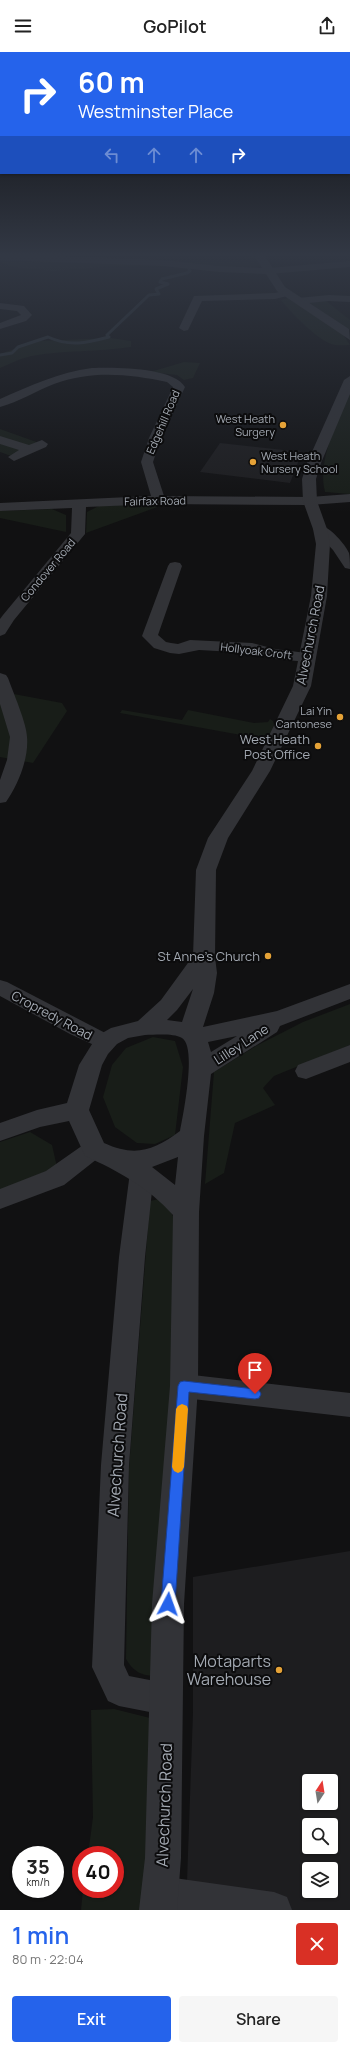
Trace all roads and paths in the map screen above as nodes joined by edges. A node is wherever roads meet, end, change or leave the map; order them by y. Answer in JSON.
{"nodes":[{"id":1,"x":350,"y":380,"type":"edge"},
{"id":2,"x":0,"y":403,"type":"edge"},
{"id":3,"x":0,"y":440,"type":"edge"},
{"id":4,"x":42,"y":444,"type":"dead end"},
{"id":5,"x":29,"y":449,"type":"junction"},
{"id":6,"x":14,"y":457,"type":"dead end"},
{"id":7,"x":350,"y":498,"type":"edge"},
{"id":8,"x":159,"y":500,"type":"junction"},
{"id":9,"x":310,"y":501,"type":"junction"},
{"id":10,"x":79,"y":504,"type":"junction"},
{"id":11,"x":0,"y":507,"type":"edge"},
{"id":12,"x":320,"y":529,"type":"junction"},
{"id":13,"x":322,"y":563,"type":"junction"},
{"id":14,"x":349,"y":564,"type":"edge"},
{"id":15,"x":175,"y":566,"type":"dead end"},
{"id":16,"x":0,"y":631,"type":"edge"},
{"id":17,"x":308,"y":657,"type":"junction"},
{"id":18,"x":0,"y":678,"type":"edge"},
{"id":19,"x":0,"y":798,"type":"edge"},
{"id":20,"x":204,"y":957,"type":"junction"},
{"id":21,"x":0,"y":987,"type":"edge"},
{"id":22,"x":350,"y":991,"type":"edge"},
{"id":23,"x":203,"y":993,"type":"junction"},
{"id":24,"x":282,"y":1018,"type":"junction"},
{"id":25,"x":145,"y":1027,"type":"junction"},
{"id":26,"x":222,"y":1031,"type":"junction"},
{"id":27,"x":192,"y":1035,"type":"junction"},
{"id":28,"x":105,"y":1042,"type":"junction"},
{"id":29,"x":350,"y":1053,"type":"edge"},
{"id":30,"x":200,"y":1070,"type":"junction"},
{"id":31,"x":306,"y":1071,"type":"dead end"},
{"id":32,"x":77,"y":1110,"type":"junction"},
{"id":33,"x":0,"y":1132,"type":"edge"},
{"id":34,"x":192,"y":1136,"type":"junction"},
{"id":35,"x":94,"y":1149,"type":"junction"},
{"id":36,"x":117,"y":1159,"type":"junction"},
{"id":37,"x":142,"y":1172,"type":"junction"},
{"id":38,"x":0,"y":1199,"type":"edge"},
{"id":39,"x":186,"y":1212,"type":"junction"},
{"id":40,"x":184,"y":1386,"type":"junction"},
{"id":41,"x":350,"y":1405,"type":"edge"},
{"id":42,"x":165,"y":1699,"type":"junction"},
{"id":43,"x":159,"y":1902,"type":"edge"},
{"id":44,"x":274,"y":1910,"type":"edge"}],
"edges":[{"from":1,"to":9,"type":"street","name":"Alvechurch Road"},
{"from":2,"to":8,"type":"street","name":"Edgehill Road"},
{"from":3,"to":5,"type":"street"},
{"from":4,"to":5,"type":"street"},
{"from":5,"to":6,"type":"street"},
{"from":7,"to":9,"type":"street","name":"Fairfax Road"},
{"from":8,"to":9,"type":"street","name":"Fairfax Road"},
{"from":8,"to":10,"type":"street","name":"Fairfax Road"},
{"from":9,"to":12,"type":"street","name":"Alvechurch Road"},
{"from":10,"to":11,"type":"street","name":"Fairfax Road"},
{"from":10,"to":16,"type":"street","name":"Condover Road"},
{"from":12,"to":13,"type":"street","name":"Alvechurch Road"},
{"from":12,"to":14,"type":"street"},
{"from":13,"to":14,"type":"street"},
{"from":13,"to":17,"type":"street","name":"Alvechurch Road"},
{"from":15,"to":17,"type":"street","name":"Hollyoak Croft"},
{"from":17,"to":20,"type":"street","name":"Alvechurch Road"},
{"from":18,"to":19,"type":"street"},
{"from":20,"to":23,"type":"street","name":"Alvechurch Road"},
{"from":20,"to":25,"type":"street"},
{"from":21,"to":28,"type":"street","name":"Cropredy Road"},
{"from":22,"to":24,"type":"street","name":"Lilley Lane"},
{"from":23,"to":26,"type":"street","name":"Alvechurch Road"},
{"from":23,"to":27,"type":"street","name":"Alvechurch Road"},
{"from":24,"to":26,"type":"street","name":"Lilley Lane"},
{"from":24,"to":30,"type":"street","name":"Lilley Lane"},
{"from":25,"to":27,"type":"street"},
{"from":25,"to":28,"type":"street"},
{"from":26,"to":27,"type":"street","name":"Lilley Lane"},
{"from":27,"to":30,"type":"street"},
{"from":28,"to":32,"type":"street"},
{"from":29,"to":31,"type":"street"},
{"from":30,"to":34,"type":"street"},
{"from":32,"to":33,"type":"street"},
{"from":32,"to":35,"type":"street"},
{"from":34,"to":36,"type":"street"},
{"from":34,"to":39,"type":"street","name":"Alvechurch Road"},
{"from":35,"to":36,"type":"street"},
{"from":35,"to":38,"type":"street"},
{"from":36,"to":37,"type":"street"},
{"from":37,"to":39,"type":"street"},
{"from":37,"to":42,"type":"street","name":"Alvechurch Road"},
{"from":39,"to":40,"type":"street","name":"Alvechurch Road"},
{"from":40,"to":41,"type":"street"},
{"from":40,"to":42,"type":"street","name":"Alvechurch Road"},
{"from":42,"to":43,"type":"street","name":"Alvechurch Road"},
{"from":43,"to":44,"type":"street"}]}
